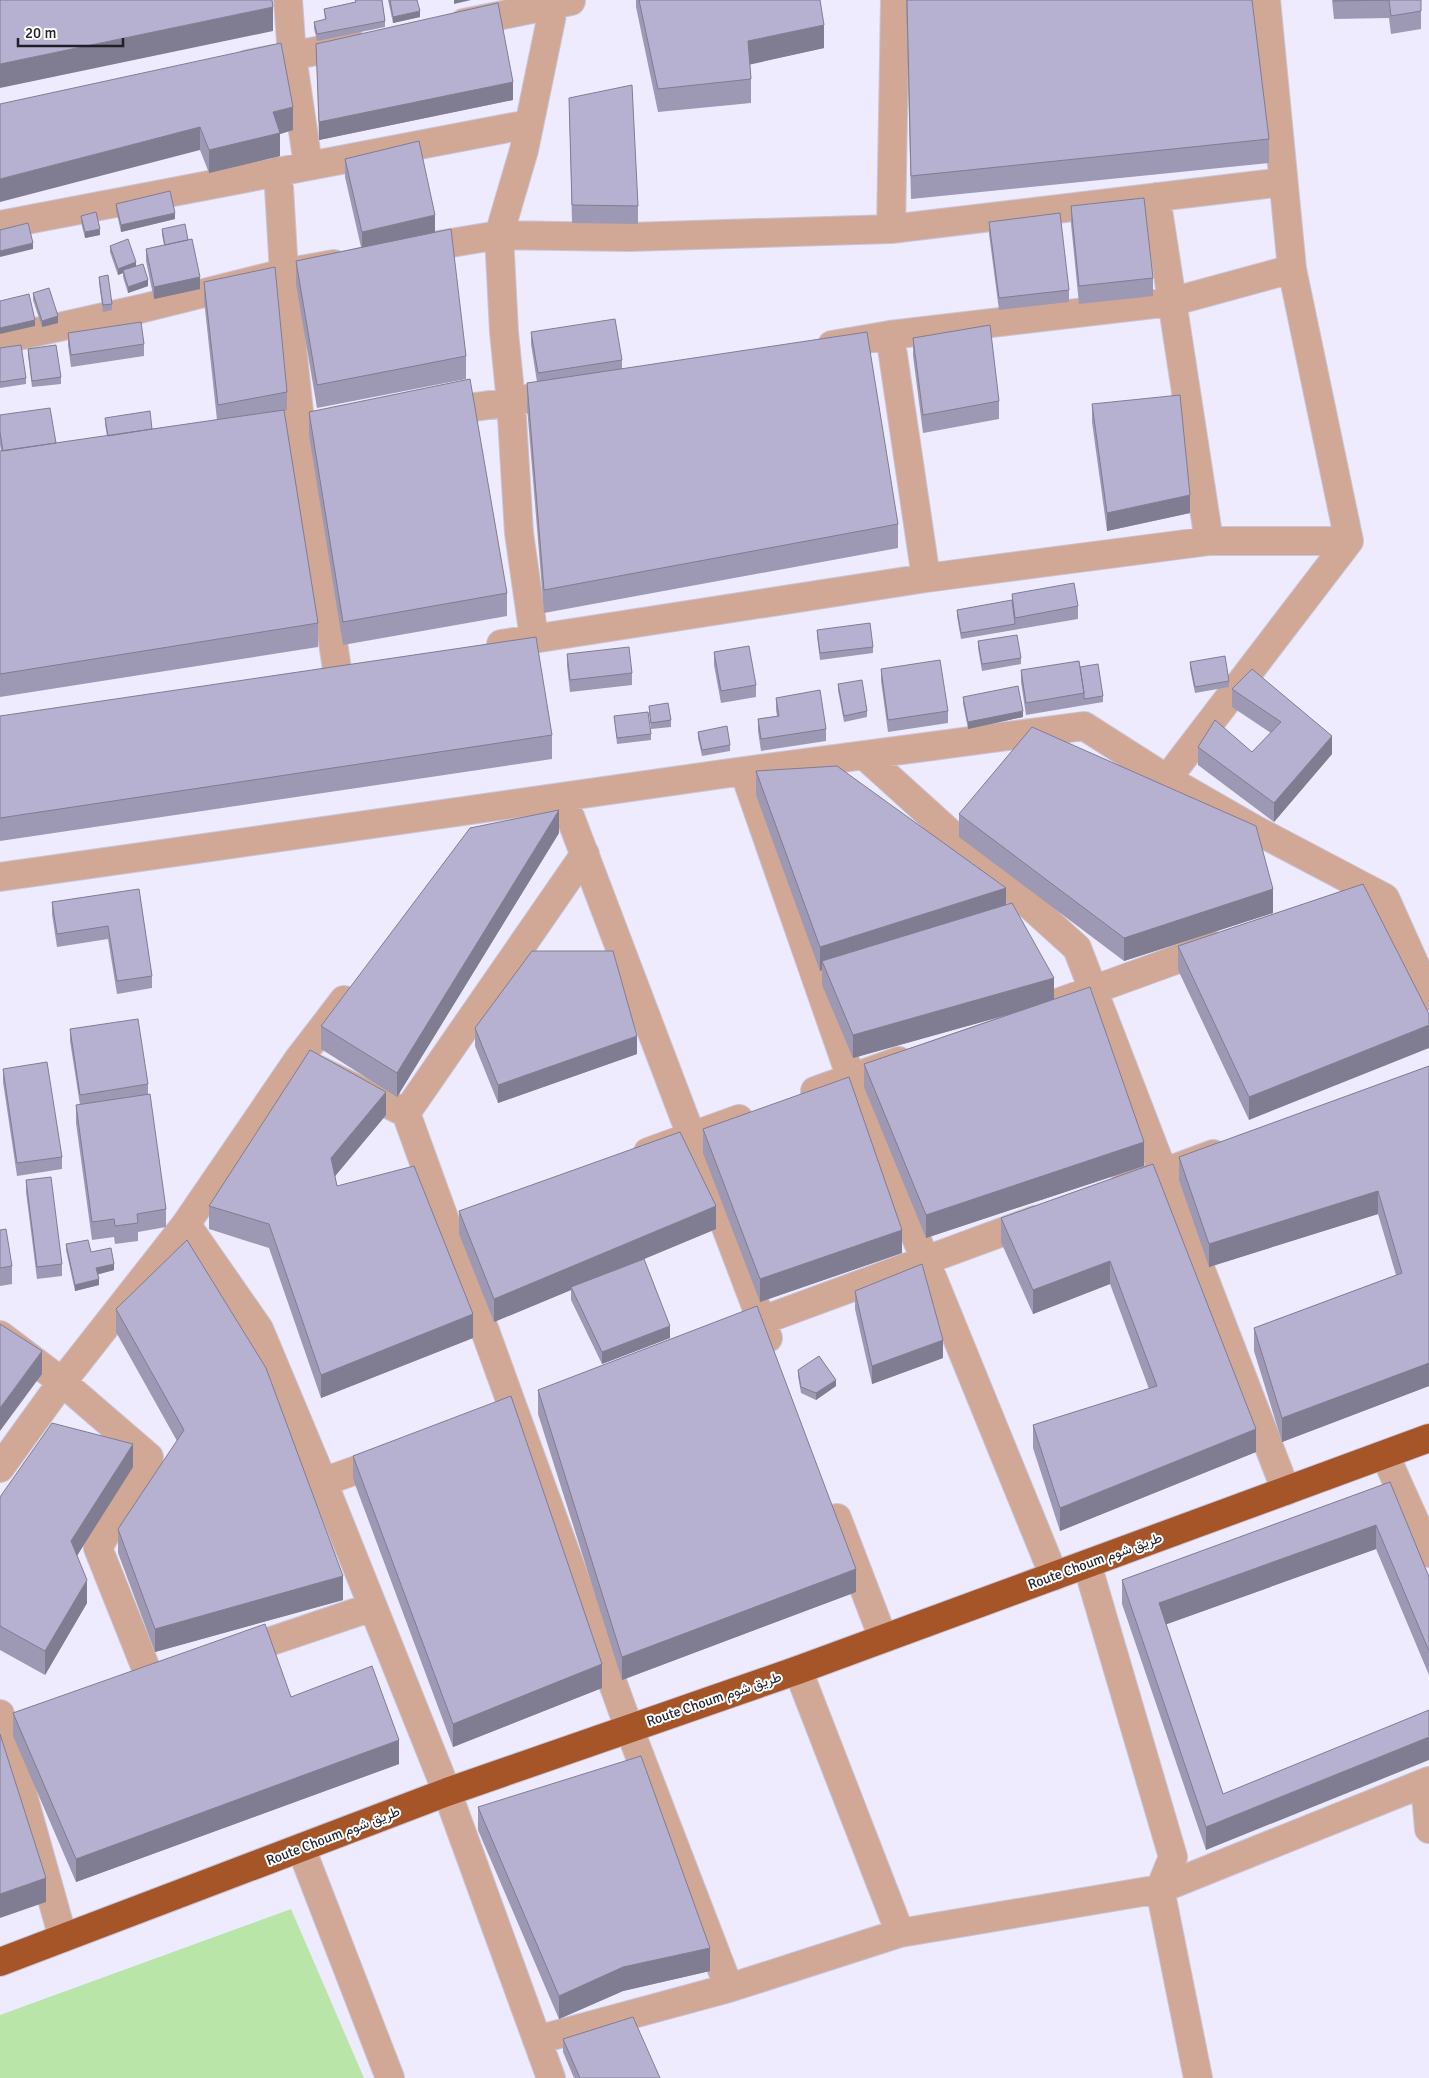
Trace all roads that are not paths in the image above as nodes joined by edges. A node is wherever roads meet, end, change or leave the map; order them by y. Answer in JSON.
{"nodes":[{"id":1,"x":288,"y":0,"type":"edge"},
{"id":2,"x":896,"y":0,"type":"edge"},
{"id":3,"x":1266,"y":0,"type":"edge"},
{"id":4,"x":561,"y":2,"type":"edge"},
{"id":5,"x":441,"y":27,"type":"edge"},
{"id":6,"x":375,"y":40,"type":"edge"},
{"id":7,"x":292,"y":56,"type":"junction"},
{"id":8,"x":224,"y":68,"type":"edge"},
{"id":9,"x":529,"y":124,"type":"junction"},
{"id":10,"x":308,"y":165,"type":"junction"},
{"id":11,"x":278,"y":171,"type":"junction"},
{"id":12,"x":1283,"y":182,"type":"junction"},
{"id":13,"x":1156,"y":197,"type":"junction"},
{"id":14,"x":0,"y":225,"type":"edge"},
{"id":15,"x":891,"y":230,"type":"junction"},
{"id":16,"x":499,"y":235,"type":"junction"},
{"id":17,"x":391,"y":254,"type":"edge"},
{"id":18,"x":362,"y":259,"type":"edge"},
{"id":19,"x":1292,"y":269,"type":"junction"},
{"id":20,"x":284,"y":273,"type":"junction"},
{"id":21,"x":1171,"y":302,"type":"junction"},
{"id":22,"x":890,"y":335,"type":"junction"},
{"id":23,"x":0,"y":340,"type":"edge"},
{"id":24,"x":802,"y":350,"type":"edge"},
{"id":25,"x":589,"y":387,"type":"edge"},
{"id":26,"x":511,"y":402,"type":"junction"},
{"id":27,"x":415,"y":415,"type":"edge"},
{"id":28,"x":368,"y":421,"type":"edge"},
{"id":29,"x":301,"y":430,"type":"junction"},
{"id":30,"x":223,"y":440,"type":"edge"},
{"id":31,"x":1208,"y":541,"type":"junction"},
{"id":32,"x":1349,"y":541,"type":"junction"},
{"id":33,"x":926,"y":578,"type":"junction"},
{"id":34,"x":534,"y":638,"type":"junction"},
{"id":35,"x":474,"y":648,"type":"edge"},
{"id":36,"x":366,"y":664,"type":"edge"},
{"id":37,"x":337,"y":669,"type":"junction"},
{"id":38,"x":308,"y":674,"type":"edge"},
{"id":39,"x":865,"y":756,"type":"junction"},
{"id":40,"x":744,"y":771,"type":"junction"},
{"id":41,"x":1167,"y":779,"type":"junction"},
{"id":42,"x":564,"y":798,"type":"junction"},
{"id":43,"x":491,"y":809,"type":"junction"},
{"id":44,"x":473,"y":832,"type":"edge"},
{"id":45,"x":586,"y":854,"type":"junction"},
{"id":46,"x":0,"y":877,"type":"edge"},
{"id":47,"x":1369,"y":890,"type":"junction"},
{"id":48,"x":1342,"y":900,"type":"edge"},
{"id":49,"x":1241,"y":936,"type":"edge"},
{"id":50,"x":358,"y":981,"type":"edge"},
{"id":51,"x":1094,"y":990,"type":"junction"},
{"id":52,"x":1429,"y":996,"type":"edge"},
{"id":53,"x":1038,"y":1010,"type":"edge"},
{"id":54,"x":926,"y":1051,"type":"edge"},
{"id":55,"x":298,"y":1060,"type":"junction"},
{"id":56,"x":851,"y":1078,"type":"junction"},
{"id":57,"x":795,"y":1098,"type":"edge"},
{"id":58,"x":767,"y":1109,"type":"edge"},
{"id":59,"x":406,"y":1114,"type":"junction"},
{"id":60,"x":692,"y":1136,"type":"junction"},
{"id":61,"x":1236,"y":1146,"type":"edge"},
{"id":62,"x":628,"y":1159,"type":"edge"},
{"id":63,"x":1162,"y":1173,"type":"junction"},
{"id":64,"x":1098,"y":1196,"type":"edge"},
{"id":65,"x":1061,"y":1210,"type":"edge"},
{"id":66,"x":474,"y":1215,"type":"edge"},
{"id":67,"x":186,"y":1224,"type":"junction"},
{"id":68,"x":447,"y":1225,"type":"junction"},
{"id":69,"x":924,"y":1261,"type":"junction"},
{"id":70,"x":762,"y":1320,"type":"junction"},
{"id":71,"x":0,"y":1335,"type":"edge"},
{"id":72,"x":707,"y":1341,"type":"edge"},
{"id":73,"x":776,"y":1358,"type":"edge"},
{"id":74,"x":62,"y":1382,"type":"junction"},
{"id":75,"x":525,"y":1408,"type":"junction"},
{"id":76,"x":488,"y":1421,"type":"edge"},
{"id":77,"x":1429,"y":1438,"type":"edge"},
{"id":78,"x":415,"y":1448,"type":"edge"},
{"id":79,"x":1385,"y":1455,"type":"junction"},
{"id":80,"x":0,"y":1468,"type":"edge"},
{"id":81,"x":323,"y":1482,"type":"junction"},
{"id":82,"x":1286,"y":1491,"type":"junction"},
{"id":83,"x":829,"y":1498,"type":"edge"},
{"id":84,"x":1429,"y":1554,"type":"edge"},
{"id":85,"x":1087,"y":1564,"type":"junction"},
{"id":86,"x":1054,"y":1576,"type":"junction"},
{"id":87,"x":372,"y":1607,"type":"junction"},
{"id":88,"x":883,"y":1638,"type":"junction"},
{"id":89,"x":215,"y":1660,"type":"edge"},
{"id":90,"x":798,"y":1670,"type":"junction"},
{"id":91,"x":178,"y":1672,"type":"edge"},
{"id":92,"x":151,"y":1681,"type":"junction"},
{"id":93,"x":124,"y":1691,"type":"edge"},
{"id":94,"x":69,"y":1709,"type":"edge"},
{"id":95,"x":3,"y":1722,"type":"edge"},
{"id":96,"x":629,"y":1728,"type":"junction"},
{"id":97,"x":1427,"y":1782,"type":"edge"},
{"id":98,"x":447,"y":1792,"type":"junction"},
{"id":99,"x":1429,"y":1829,"type":"edge"},
{"id":100,"x":300,"y":1848,"type":"junction"},
{"id":101,"x":1160,"y":1889,"type":"junction"},
{"id":102,"x":900,"y":1933,"type":"junction"},
{"id":103,"x":63,"y":1938,"type":"junction"},
{"id":104,"x":0,"y":1962,"type":"edge"},
{"id":105,"x":729,"y":1988,"type":"junction"},
{"id":106,"x":537,"y":2040,"type":"junction"},
{"id":107,"x":390,"y":2078,"type":"edge"},
{"id":108,"x":551,"y":2078,"type":"edge"},
{"id":109,"x":1198,"y":2078,"type":"edge"}],
"edges":[{"from":1,"to":7,"type":"street"},
{"from":2,"to":15,"type":"street"},
{"from":3,"to":12,"type":"street"},
{"from":4,"to":5,"type":"street"},
{"from":4,"to":9,"type":"street"},
{"from":6,"to":7,"type":"street"},
{"from":7,"to":8,"type":"street"},
{"from":7,"to":10,"type":"street"},
{"from":9,"to":10,"type":"street"},
{"from":9,"to":16,"type":"street"},
{"from":10,"to":11,"type":"street"},
{"from":11,"to":14,"type":"street"},
{"from":11,"to":20,"type":"street"},
{"from":12,"to":13,"type":"street"},
{"from":12,"to":19,"type":"street"},
{"from":13,"to":15,"type":"street"},
{"from":13,"to":21,"type":"street"},
{"from":15,"to":16,"type":"street"},
{"from":16,"to":17,"type":"street"},
{"from":16,"to":26,"type":"street"},
{"from":18,"to":20,"type":"street"},
{"from":19,"to":21,"type":"street"},
{"from":19,"to":32,"type":"street"},
{"from":20,"to":23,"type":"street"},
{"from":20,"to":29,"type":"street"},
{"from":21,"to":22,"type":"street"},
{"from":21,"to":31,"type":"street"},
{"from":22,"to":24,"type":"street"},
{"from":22,"to":33,"type":"street"},
{"from":25,"to":26,"type":"street"},
{"from":26,"to":27,"type":"street"},
{"from":26,"to":34,"type":"street"},
{"from":28,"to":29,"type":"street"},
{"from":29,"to":30,"type":"street"},
{"from":29,"to":37,"type":"street"},
{"from":31,"to":32,"type":"street"},
{"from":31,"to":33,"type":"street"},
{"from":32,"to":41,"type":"street"},
{"from":33,"to":34,"type":"street"},
{"from":34,"to":35,"type":"street"},
{"from":36,"to":37,"type":"street"},
{"from":37,"to":38,"type":"street"},
{"from":39,"to":40,"type":"street"},
{"from":39,"to":41,"type":"street"},
{"from":39,"to":51,"type":"street"},
{"from":40,"to":42,"type":"street"},
{"from":40,"to":56,"type":"street"},
{"from":41,"to":47,"type":"street"},
{"from":42,"to":43,"type":"street"},
{"from":42,"to":45,"type":"street"},
{"from":43,"to":44,"type":"street"},
{"from":43,"to":46,"type":"street"},
{"from":45,"to":59,"type":"street"},
{"from":45,"to":60,"type":"street"},
{"from":47,"to":48,"type":"street"},
{"from":47,"to":52,"type":"street"},
{"from":49,"to":51,"type":"street"},
{"from":50,"to":55,"type":"street"},
{"from":51,"to":53,"type":"street"},
{"from":51,"to":63,"type":"street"},
{"from":54,"to":56,"type":"street"},
{"from":55,"to":59,"type":"street"},
{"from":55,"to":67,"type":"street"},
{"from":56,"to":57,"type":"street"},
{"from":56,"to":69,"type":"street"},
{"from":58,"to":60,"type":"street"},
{"from":59,"to":68,"type":"street"},
{"from":60,"to":62,"type":"street"},
{"from":60,"to":70,"type":"street"},
{"from":61,"to":63,"type":"street"},
{"from":63,"to":64,"type":"street"},
{"from":63,"to":82,"type":"street"},
{"from":65,"to":69,"type":"street"},
{"from":66,"to":68,"type":"street"},
{"from":67,"to":74,"type":"street"},
{"from":67,"to":81,"type":"street"},
{"from":68,"to":75,"type":"street"},
{"from":69,"to":70,"type":"street"},
{"from":69,"to":86,"type":"street"},
{"from":70,"to":72,"type":"street"},
{"from":70,"to":73,"type":"street"},
{"from":71,"to":74,"type":"street"},
{"from":74,"to":80,"type":"street"},
{"from":74,"to":92,"type":"street"},
{"from":75,"to":76,"type":"street"},
{"from":75,"to":96,"type":"street"},
{"from":77,"to":79,"type":"highway","name":"Route Choum طريق شوم"},
{"from":78,"to":81,"type":"street"},
{"from":79,"to":82,"type":"highway","name":"Route Choum طريق شوم"},
{"from":79,"to":84,"type":"street"},
{"from":81,"to":87,"type":"street"},
{"from":82,"to":85,"type":"highway","name":"Route Choum طريق شوم"},
{"from":83,"to":88,"type":"street"},
{"from":85,"to":86,"type":"highway","name":"Route Choum طريق شوم"},
{"from":85,"to":101,"type":"street"},
{"from":86,"to":88,"type":"highway","name":"Route Choum طريق شوم"},
{"from":87,"to":89,"type":"street"},
{"from":87,"to":98,"type":"street"},
{"from":88,"to":90,"type":"highway","name":"Route Choum طريق شوم"},
{"from":90,"to":96,"type":"highway","name":"Route Choum طريق شوم"},
{"from":90,"to":102,"type":"street"},
{"from":91,"to":92,"type":"street"},
{"from":92,"to":93,"type":"street"},
{"from":94,"to":95,"type":"street"},
{"from":95,"to":103,"type":"street"},
{"from":96,"to":98,"type":"highway","name":"Route Choum طريق شوم"},
{"from":96,"to":105,"type":"street"},
{"from":97,"to":99,"type":"street"},
{"from":97,"to":101,"type":"street"},
{"from":98,"to":100,"type":"highway","name":"Route Choum طريق شوم"},
{"from":98,"to":106,"type":"street"},
{"from":100,"to":103,"type":"highway","name":"Route Choum طريق شوم"},
{"from":100,"to":107,"type":"street"},
{"from":101,"to":102,"type":"street"},
{"from":101,"to":109,"type":"street"},
{"from":102,"to":105,"type":"street"},
{"from":103,"to":104,"type":"highway","name":"Route Choum طريق شوم"},
{"from":105,"to":106,"type":"street"},
{"from":106,"to":108,"type":"street"}]}
